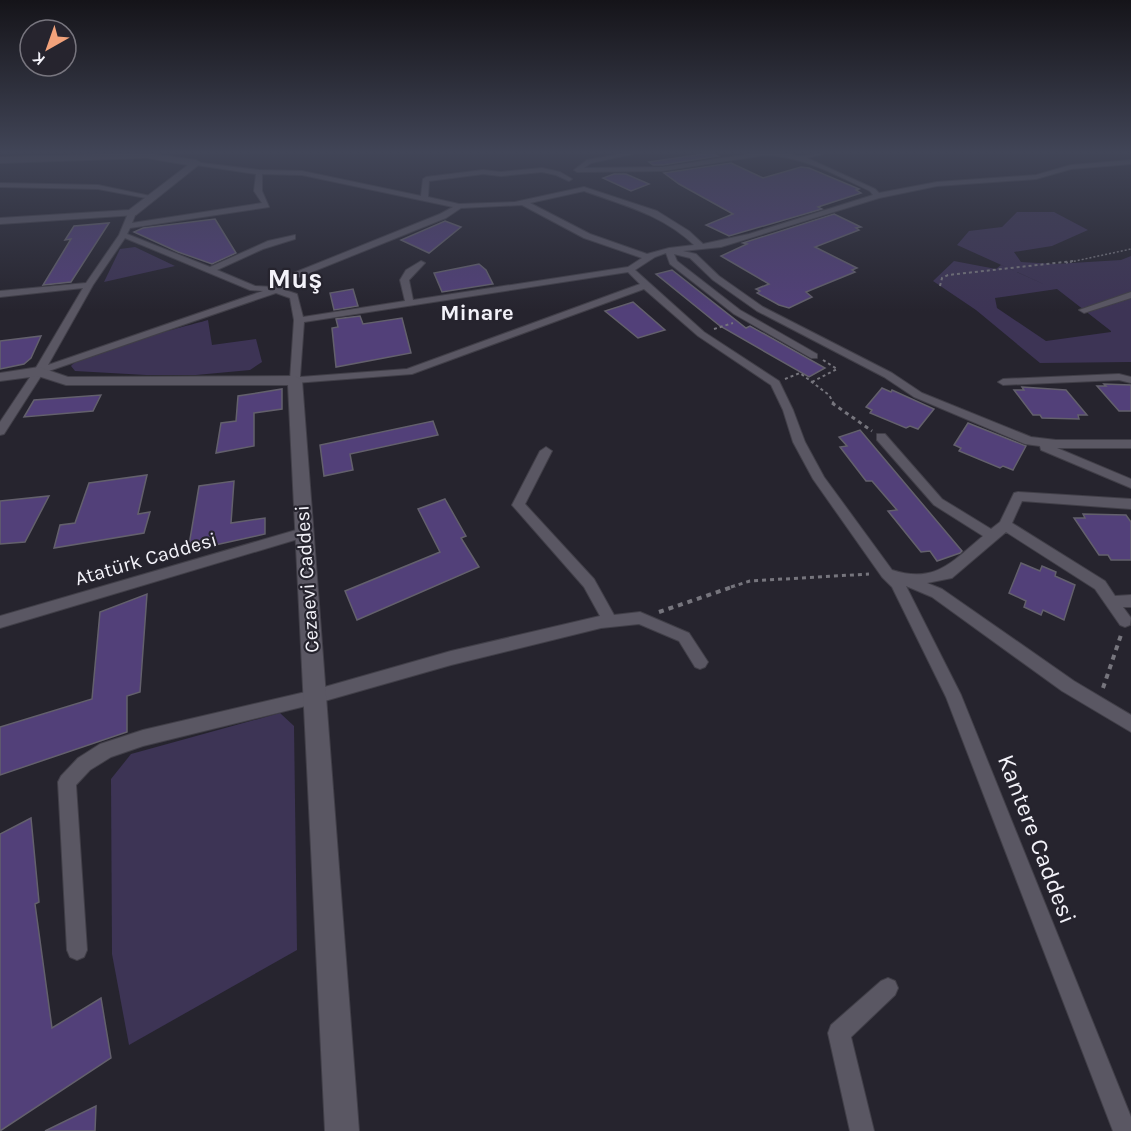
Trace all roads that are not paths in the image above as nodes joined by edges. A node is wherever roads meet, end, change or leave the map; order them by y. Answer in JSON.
{"nodes":[{"id":1,"x":140,"y":206,"type":"edge"},
{"id":2,"x":262,"y":206,"type":"edge"},
{"id":3,"x":459,"y":206,"type":"joint"},
{"id":4,"x":501,"y":206,"type":"edge"},
{"id":5,"x":529,"y":206,"type":"edge"},
{"id":6,"x":633,"y":206,"type":"edge"},
{"id":7,"x":847,"y":206,"type":"edge"},
{"id":8,"x":132,"y":213,"type":"junction"},
{"id":9,"x":0,"y":221,"type":"edge"},
{"id":10,"x":124,"y":230,"type":"junction"},
{"id":11,"x":292,"y":237,"type":"dead end"},
{"id":12,"x":700,"y":247,"type":"junction"},
{"id":13,"x":669,"y":250,"type":"junction"},
{"id":14,"x":647,"y":257,"type":"junction"},
{"id":15,"x":421,"y":263,"type":"dead end"},
{"id":16,"x":630,"y":269,"type":"junction"},
{"id":17,"x":209,"y":271,"type":"junction"},
{"id":18,"x":89,"y":285,"type":"junction"},
{"id":19,"x":646,"y":285,"type":"junction"},
{"id":20,"x":276,"y":290,"type":"junction"},
{"id":21,"x":0,"y":294,"type":"edge"},
{"id":22,"x":1131,"y":295,"type":"edge"},
{"id":23,"x":410,"y":303,"type":"junction"},
{"id":24,"x":1084,"y":310,"type":"dead end"},
{"id":25,"x":299,"y":320,"type":"junction"},
{"id":26,"x":814,"y":356,"type":"road end"},
{"id":27,"x":39,"y":371,"type":"junction"},
{"id":28,"x":0,"y":377,"type":"edge"},
{"id":29,"x":295,"y":380,"type":"junction"},
{"id":30,"x":1131,"y":380,"type":"edge"},
{"id":31,"x":1003,"y":382,"type":"dead end"},
{"id":32,"x":0,"y":431,"type":"edge"},
{"id":33,"x":880,"y":437,"type":"road end"},
{"id":34,"x":1029,"y":441,"type":"junction"},
{"id":35,"x":1131,"y":444,"type":"edge"},
{"id":36,"x":546,"y":451,"type":"dead end"},
{"id":37,"x":1131,"y":484,"type":"edge"},
{"id":38,"x":1131,"y":504,"type":"edge"},
{"id":39,"x":1005,"y":525,"type":"junction"},
{"id":40,"x":303,"y":533,"type":"junction"},
{"id":41,"x":993,"y":536,"type":"junction"},
{"id":42,"x":887,"y":573,"type":"junction"},
{"id":43,"x":908,"y":581,"type":"junction"},
{"id":44,"x":1131,"y":601,"type":"edge"},
{"id":45,"x":1111,"y":602,"type":"junction"},
{"id":46,"x":610,"y":621,"type":"junction"},
{"id":47,"x":1125,"y":621,"type":"road end"},
{"id":48,"x":0,"y":622,"type":"edge"},
{"id":49,"x":700,"y":662,"type":"dead end"},
{"id":50,"x":314,"y":697,"type":"junction"},
{"id":51,"x":1131,"y":724,"type":"edge"},
{"id":52,"x":77,"y":950,"type":"dead end"},
{"id":53,"x":888,"y":988,"type":"dead end"},
{"id":54,"x":342,"y":1131,"type":"edge"},
{"id":55,"x":862,"y":1131,"type":"edge"},
{"id":56,"x":1125,"y":1131,"type":"edge"}],
"edges":[{"from":1,"to":8,"type":"street"},
{"from":2,"to":10,"type":"street"},
{"from":3,"to":4,"type":"street"},
{"from":3,"to":20,"type":"street"},
{"from":5,"to":14,"type":"street"},
{"from":6,"to":12,"type":"street"},
{"from":7,"to":12,"type":"street"},
{"from":8,"to":9,"type":"street"},
{"from":8,"to":10,"type":"street"},
{"from":10,"to":17,"type":"street"},
{"from":10,"to":18,"type":"street"},
{"from":11,"to":17,"type":"street"},
{"from":12,"to":13,"type":"street"},
{"from":13,"to":14,"type":"street"},
{"from":13,"to":26,"type":"street"},
{"from":13,"to":34,"type":"street"},
{"from":14,"to":16,"type":"street"},
{"from":15,"to":23,"type":"street"},
{"from":16,"to":19,"type":"street","name":"Kantere Caddesi"},
{"from":16,"to":23,"type":"street"},
{"from":17,"to":20,"type":"street"},
{"from":18,"to":21,"type":"street"},
{"from":18,"to":27,"type":"street"},
{"from":19,"to":29,"type":"street"},
{"from":19,"to":42,"type":"street","name":"Kantere Caddesi"},
{"from":20,"to":25,"type":"street","name":"Cezaevi Caddesi"},
{"from":20,"to":27,"type":"street"},
{"from":22,"to":24,"type":"street"},
{"from":23,"to":25,"type":"street"},
{"from":25,"to":29,"type":"street","name":"Cezaevi Caddesi"},
{"from":27,"to":28,"type":"street"},
{"from":27,"to":29,"type":"street"},
{"from":27,"to":32,"type":"street"},
{"from":29,"to":40,"type":"street","name":"Cezaevi Caddesi"},
{"from":30,"to":31,"type":"street"},
{"from":33,"to":41,"type":"street"},
{"from":34,"to":35,"type":"street"},
{"from":34,"to":37,"type":"street"},
{"from":36,"to":46,"type":"street"},
{"from":38,"to":39,"type":"street"},
{"from":39,"to":41,"type":"street"},
{"from":39,"to":45,"type":"street"},
{"from":40,"to":48,"type":"street","name":"Atatürk Caddesi"},
{"from":40,"to":50,"type":"street","name":"Cezaevi Caddesi"},
{"from":41,"to":43,"type":"street"},
{"from":42,"to":43,"type":"street"},
{"from":42,"to":56,"type":"street","name":"Kantere Caddesi"},
{"from":43,"to":51,"type":"street"},
{"from":44,"to":45,"type":"street"},
{"from":45,"to":47,"type":"street"},
{"from":46,"to":49,"type":"street"},
{"from":46,"to":50,"type":"street"},
{"from":50,"to":52,"type":"street"},
{"from":50,"to":54,"type":"street","name":"Cezaevi Caddesi"},
{"from":53,"to":55,"type":"street"}]}
